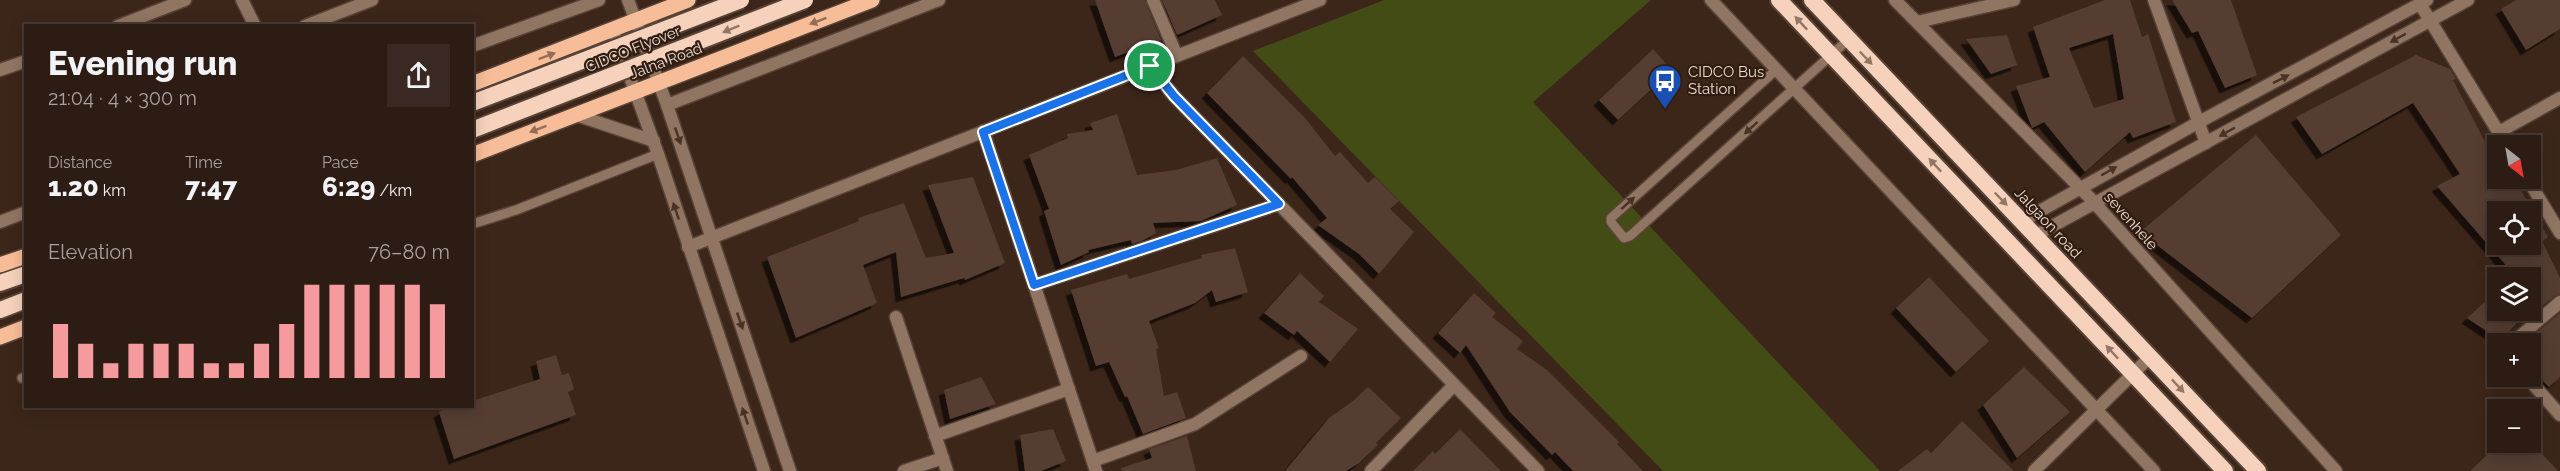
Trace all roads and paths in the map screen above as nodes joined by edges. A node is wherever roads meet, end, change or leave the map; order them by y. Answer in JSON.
{"nodes":[{"id":1,"x":185,"y":0,"type":"edge"},
{"id":2,"x":242,"y":0,"type":"edge"},
{"id":3,"x":372,"y":0,"type":"edge"},
{"id":4,"x":598,"y":0,"type":"edge"},
{"id":5,"x":627,"y":0,"type":"edge"},
{"id":6,"x":688,"y":0,"type":"edge"},
{"id":7,"x":741,"y":0,"type":"edge"},
{"id":8,"x":805,"y":0,"type":"edge"},
{"id":9,"x":872,"y":0,"type":"edge"},
{"id":10,"x":939,"y":0,"type":"edge"},
{"id":11,"x":1152,"y":0,"type":"edge"},
{"id":12,"x":1320,"y":0,"type":"edge"},
{"id":13,"x":1711,"y":0,"type":"edge"},
{"id":14,"x":1779,"y":0,"type":"edge"},
{"id":15,"x":1812,"y":0,"type":"edge"},
{"id":16,"x":1895,"y":0,"type":"edge"},
{"id":17,"x":2014,"y":0,"type":"edge"},
{"id":18,"x":2154,"y":0,"type":"edge"},
{"id":19,"x":2468,"y":0,"type":"edge"},
{"id":20,"x":2423,"y":2,"type":"edge"},
{"id":21,"x":2431,"y":20,"type":"junction"},
{"id":22,"x":636,"y":22,"type":"junction"},
{"id":23,"x":1917,"y":22,"type":"junction"},
{"id":24,"x":123,"y":24,"type":"edge"},
{"id":25,"x":254,"y":24,"type":"edge"},
{"id":26,"x":310,"y":24,"type":"edge"},
{"id":27,"x":613,"y":31,"type":"junction"},
{"id":28,"x":1849,"y":39,"type":"junction"},
{"id":29,"x":474,"y":45,"type":"edge"},
{"id":30,"x":1831,"y":55,"type":"junction"},
{"id":31,"x":1177,"y":56,"type":"junction"},
{"id":32,"x":24,"y":61,"type":"edge"},
{"id":33,"x":1150,"y":66,"type":"junction"},
{"id":34,"x":1776,"y":69,"type":"junction"},
{"id":35,"x":0,"y":70,"type":"edge"},
{"id":36,"x":474,"y":83,"type":"edge"},
{"id":37,"x":659,"y":83,"type":"junction"},
{"id":38,"x":1795,"y":89,"type":"junction"},
{"id":39,"x":636,"y":92,"type":"junction"},
{"id":40,"x":2560,"y":98,"type":"edge"},
{"id":41,"x":474,"y":102,"type":"edge"},
{"id":42,"x":667,"y":105,"type":"junction"},
{"id":43,"x":576,"y":115,"type":"junction"},
{"id":44,"x":2199,"y":122,"type":"junction"},
{"id":45,"x":474,"y":129,"type":"edge"},
{"id":46,"x":983,"y":132,"type":"junction"},
{"id":47,"x":2499,"y":132,"type":"junction"},
{"id":48,"x":2501,"y":135,"type":"edge"},
{"id":49,"x":654,"y":141,"type":"junction"},
{"id":50,"x":2206,"y":143,"type":"junction"},
{"id":51,"x":474,"y":154,"type":"edge"},
{"id":52,"x":658,"y":154,"type":"junction"},
{"id":53,"x":2079,"y":188,"type":"junction"},
{"id":54,"x":2534,"y":189,"type":"edge"},
{"id":55,"x":1279,"y":204,"type":"junction"},
{"id":56,"x":2095,"y":204,"type":"junction"},
{"id":57,"x":24,"y":213,"type":"edge"},
{"id":58,"x":2022,"y":221,"type":"junction"},
{"id":59,"x":0,"y":222,"type":"edge"},
{"id":60,"x":474,"y":223,"type":"edge"},
{"id":61,"x":2560,"y":233,"type":"edge"},
{"id":62,"x":2036,"y":235,"type":"junction"},
{"id":63,"x":712,"y":238,"type":"junction"},
{"id":64,"x":688,"y":247,"type":"junction"},
{"id":65,"x":24,"y":256,"type":"edge"},
{"id":66,"x":0,"y":265,"type":"edge"},
{"id":67,"x":24,"y":275,"type":"edge"},
{"id":68,"x":0,"y":284,"type":"edge"},
{"id":69,"x":1034,"y":285,"type":"junction"},
{"id":70,"x":24,"y":301,"type":"edge"},
{"id":71,"x":2560,"y":302,"type":"edge"},
{"id":72,"x":0,"y":310,"type":"edge"},
{"id":73,"x":896,"y":317,"type":"dead end"},
{"id":74,"x":24,"y":328,"type":"edge"},
{"id":75,"x":2524,"y":333,"type":"edge"},
{"id":76,"x":0,"y":337,"type":"edge"},
{"id":77,"x":1301,"y":356,"type":"dead end"},
{"id":78,"x":2150,"y":357,"type":"junction"},
{"id":79,"x":2133,"y":374,"type":"junction"},
{"id":80,"x":1455,"y":385,"type":"junction"},
{"id":81,"x":2535,"y":387,"type":"edge"},
{"id":82,"x":1069,"y":389,"type":"junction"},
{"id":83,"x":2097,"y":410,"type":"junction"},
{"id":84,"x":2560,"y":416,"type":"edge"},
{"id":85,"x":936,"y":436,"type":"junction"},
{"id":86,"x":943,"y":458,"type":"junction"},
{"id":87,"x":1095,"y":466,"type":"edge"},
{"id":88,"x":764,"y":471,"type":"edge"},
{"id":89,"x":790,"y":471,"type":"edge"},
{"id":90,"x":904,"y":471,"type":"edge"},
{"id":91,"x":947,"y":471,"type":"edge"},
{"id":92,"x":1371,"y":471,"type":"edge"},
{"id":93,"x":1538,"y":471,"type":"edge"},
{"id":94,"x":2034,"y":471,"type":"edge"},
{"id":95,"x":2154,"y":471,"type":"edge"},
{"id":96,"x":2225,"y":471,"type":"edge"},
{"id":97,"x":2258,"y":471,"type":"edge"},
{"id":98,"x":2336,"y":471,"type":"edge"}],
"edges":[{"from":1,"to":24,"type":"street"},
{"from":2,"to":25,"type":"street"},
{"from":3,"to":26,"type":"street"},
{"from":4,"to":29,"type":"street"},
{"from":5,"to":22,"type":"street"},
{"from":6,"to":22,"type":"main road"},
{"from":7,"to":41,"type":"highway","name":"CIDCO Flyover","bridge":true},
{"from":8,"to":45,"type":"highway","name":"CIDCO Flyover","one_way":true,"bridge":true},
{"from":9,"to":37,"type":"main road","name":"Jalna Road","one_way":true},
{"from":10,"to":42,"type":"street"},
{"from":11,"to":31,"type":"street"},
{"from":12,"to":31,"type":"street"},
{"from":13,"to":34,"type":"street"},
{"from":30,"to":14,"type":"highway","one_way":true},
{"from":15,"to":28,"type":"highway","name":"Jalgaon road"},
{"from":16,"to":23,"type":"street","name":"sevenhele"},
{"from":17,"to":23,"type":"street"},
{"from":18,"to":44,"type":"street"},
{"from":19,"to":21,"type":"street"},
{"from":20,"to":21,"type":"street"},
{"from":44,"to":20,"type":"street","one_way":true},
{"from":21,"to":47,"type":"street"},
{"from":21,"to":50,"type":"street","one_way":true},
{"from":22,"to":27,"type":"main road"},
{"from":22,"to":37,"type":"street"},
{"from":23,"to":53,"type":"street","name":"sevenhele"},
{"from":36,"to":27,"type":"main road","one_way":true},
{"from":27,"to":39,"type":"street"},
{"from":28,"to":30,"type":"lane"},
{"from":28,"to":58,"type":"highway","name":"Jalgaon road","one_way":true},
{"from":30,"to":38,"type":"lane"},
{"from":79,"to":30,"type":"highway","one_way":true},
{"from":31,"to":33,"type":"street"},
{"from":32,"to":35,"type":"street"},
{"from":33,"to":46,"type":"street"},
{"from":33,"to":55,"type":"street"},
{"from":34,"to":38,"type":"street"},
{"from":38,"to":34,"type":"lane","one_way":true},
{"from":37,"to":39,"type":"main road","name":"Jalna Road"},
{"from":37,"to":42,"type":"street"},
{"from":38,"to":83,"type":"street"},
{"from":39,"to":43,"type":"main road","name":"Jalna Road"},
{"from":39,"to":49,"type":"street"},
{"from":40,"to":47,"type":"street"},
{"from":42,"to":63,"type":"street","one_way":true},
{"from":43,"to":49,"type":"street"},
{"from":43,"to":51,"type":"main road","name":"Jalna Road","one_way":true},
{"from":44,"to":50,"type":"street"},
{"from":53,"to":44,"type":"street","one_way":true},
{"from":46,"to":63,"type":"street"},
{"from":46,"to":69,"type":"street"},
{"from":47,"to":48,"type":"street"},
{"from":49,"to":52,"type":"street"},
{"from":50,"to":56,"type":"street"},
{"from":52,"to":60,"type":"lane"},
{"from":64,"to":52,"type":"street","one_way":true},
{"from":53,"to":56,"type":"street","name":"sevenhele"},
{"from":53,"to":58,"type":"street"},
{"from":54,"to":61,"type":"street"},
{"from":55,"to":69,"type":"street"},
{"from":55,"to":80,"type":"street"},
{"from":56,"to":62,"type":"street"},
{"from":56,"to":98,"type":"street","name":"sevenhele"},
{"from":57,"to":59,"type":"street"},
{"from":58,"to":62,"type":"highway","name":"Jalgaon road"},
{"from":62,"to":78,"type":"highway","name":"Jalgaon road"},
{"from":63,"to":64,"type":"street"},
{"from":63,"to":89,"type":"street","one_way":true},
{"from":88,"to":64,"type":"street","one_way":true},
{"from":65,"to":66,"type":"main road"},
{"from":67,"to":68,"type":"highway"},
{"from":69,"to":82,"type":"street"},
{"from":70,"to":72,"type":"highway"},
{"from":71,"to":75,"type":"street"},
{"from":73,"to":85,"type":"street"},
{"from":74,"to":76,"type":"main road"},
{"from":77,"to":87,"type":"street"},
{"from":78,"to":79,"type":"street"},
{"from":78,"to":97,"type":"highway","name":"Jalgaon road","one_way":true},
{"from":79,"to":83,"type":"street"},
{"from":79,"to":96,"type":"highway"},
{"from":80,"to":92,"type":"street"},
{"from":80,"to":93,"type":"street"},
{"from":81,"to":84,"type":"street"},
{"from":82,"to":85,"type":"street"},
{"from":82,"to":87,"type":"street"},
{"from":83,"to":94,"type":"street"},
{"from":83,"to":95,"type":"street"},
{"from":85,"to":86,"type":"street"},
{"from":86,"to":90,"type":"street"},
{"from":86,"to":91,"type":"street"}]}
